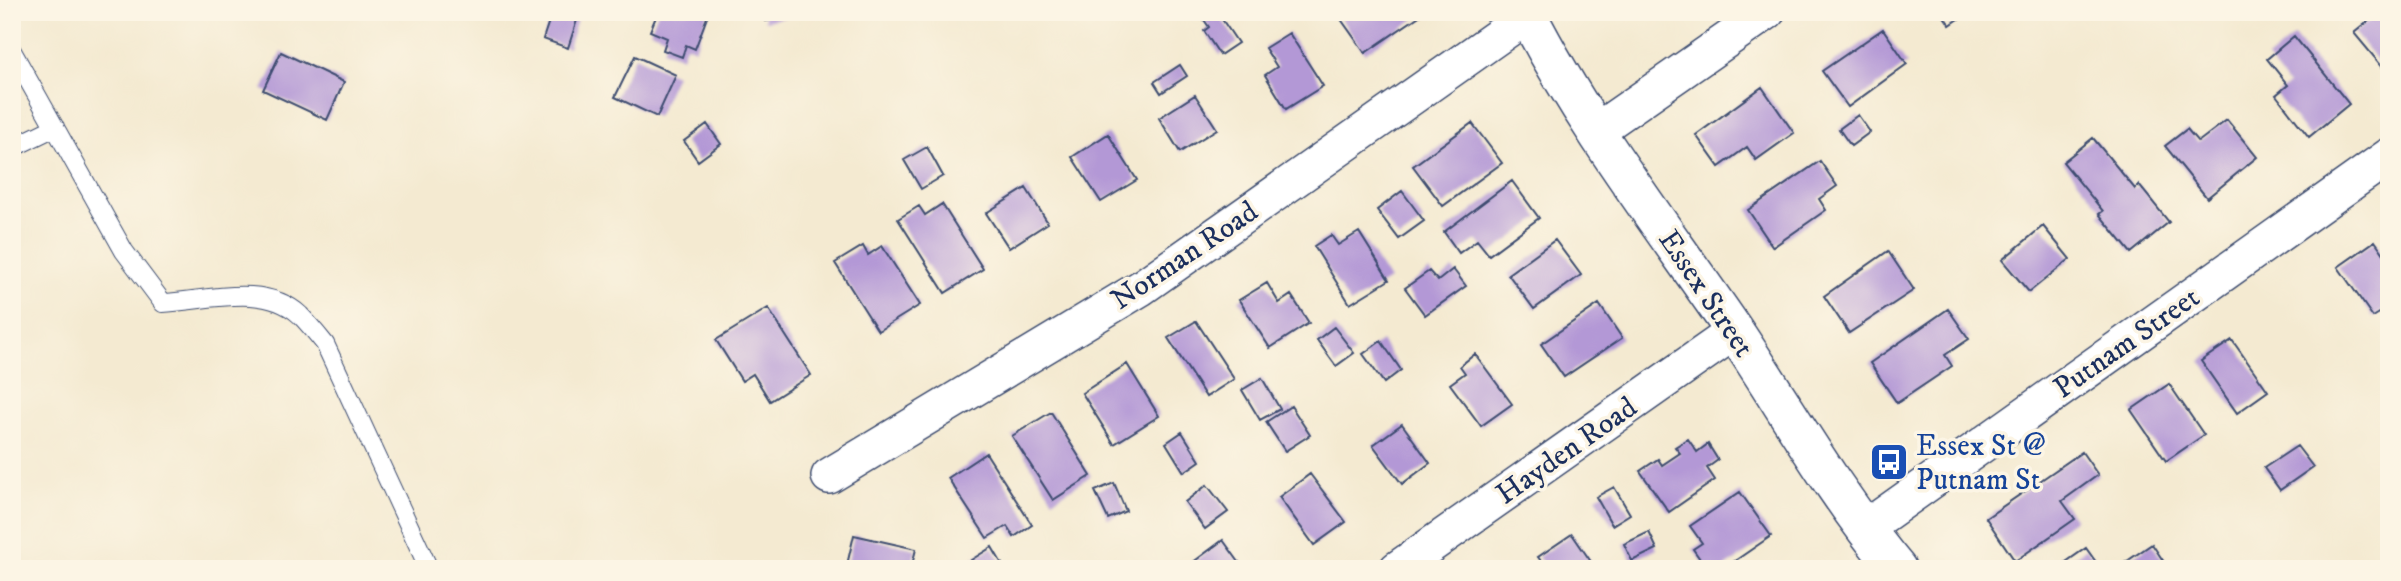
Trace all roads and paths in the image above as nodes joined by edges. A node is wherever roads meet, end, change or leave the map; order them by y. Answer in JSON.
{"nodes":[{"id":1,"x":1767,"y":12,"type":"edge"},
{"id":2,"x":1526,"y":14,"type":"edge"},
{"id":3,"x":12,"y":51,"type":"edge"},
{"id":4,"x":55,"y":127,"type":"junction"},
{"id":5,"x":1596,"y":131,"type":"junction"},
{"id":6,"x":12,"y":148,"type":"edge"},
{"id":7,"x":2389,"y":156,"type":"edge"},
{"id":8,"x":1734,"y":332,"type":"junction"},
{"id":9,"x":829,"y":476,"type":"dead end"},
{"id":10,"x":1864,"y":529,"type":"junction"},
{"id":11,"x":429,"y":569,"type":"edge"},
{"id":12,"x":1397,"y":569,"type":"edge"},
{"id":13,"x":1897,"y":569,"type":"edge"}],
"edges":[{"from":1,"to":5,"type":"street"},
{"from":2,"to":5,"type":"main road","name":"Essex Street"},
{"from":2,"to":9,"type":"street","name":"Norman Road"},
{"from":3,"to":4,"type":"lane"},
{"from":4,"to":6,"type":"lane"},
{"from":4,"to":11,"type":"lane"},
{"from":5,"to":8,"type":"main road","name":"Essex Street"},
{"from":7,"to":10,"type":"street","name":"Putnam Street"},
{"from":8,"to":10,"type":"main road","name":"Essex Street"},
{"from":8,"to":12,"type":"street","name":"Hayden Road"},
{"from":10,"to":13,"type":"main road","name":"Essex Street"}]}
